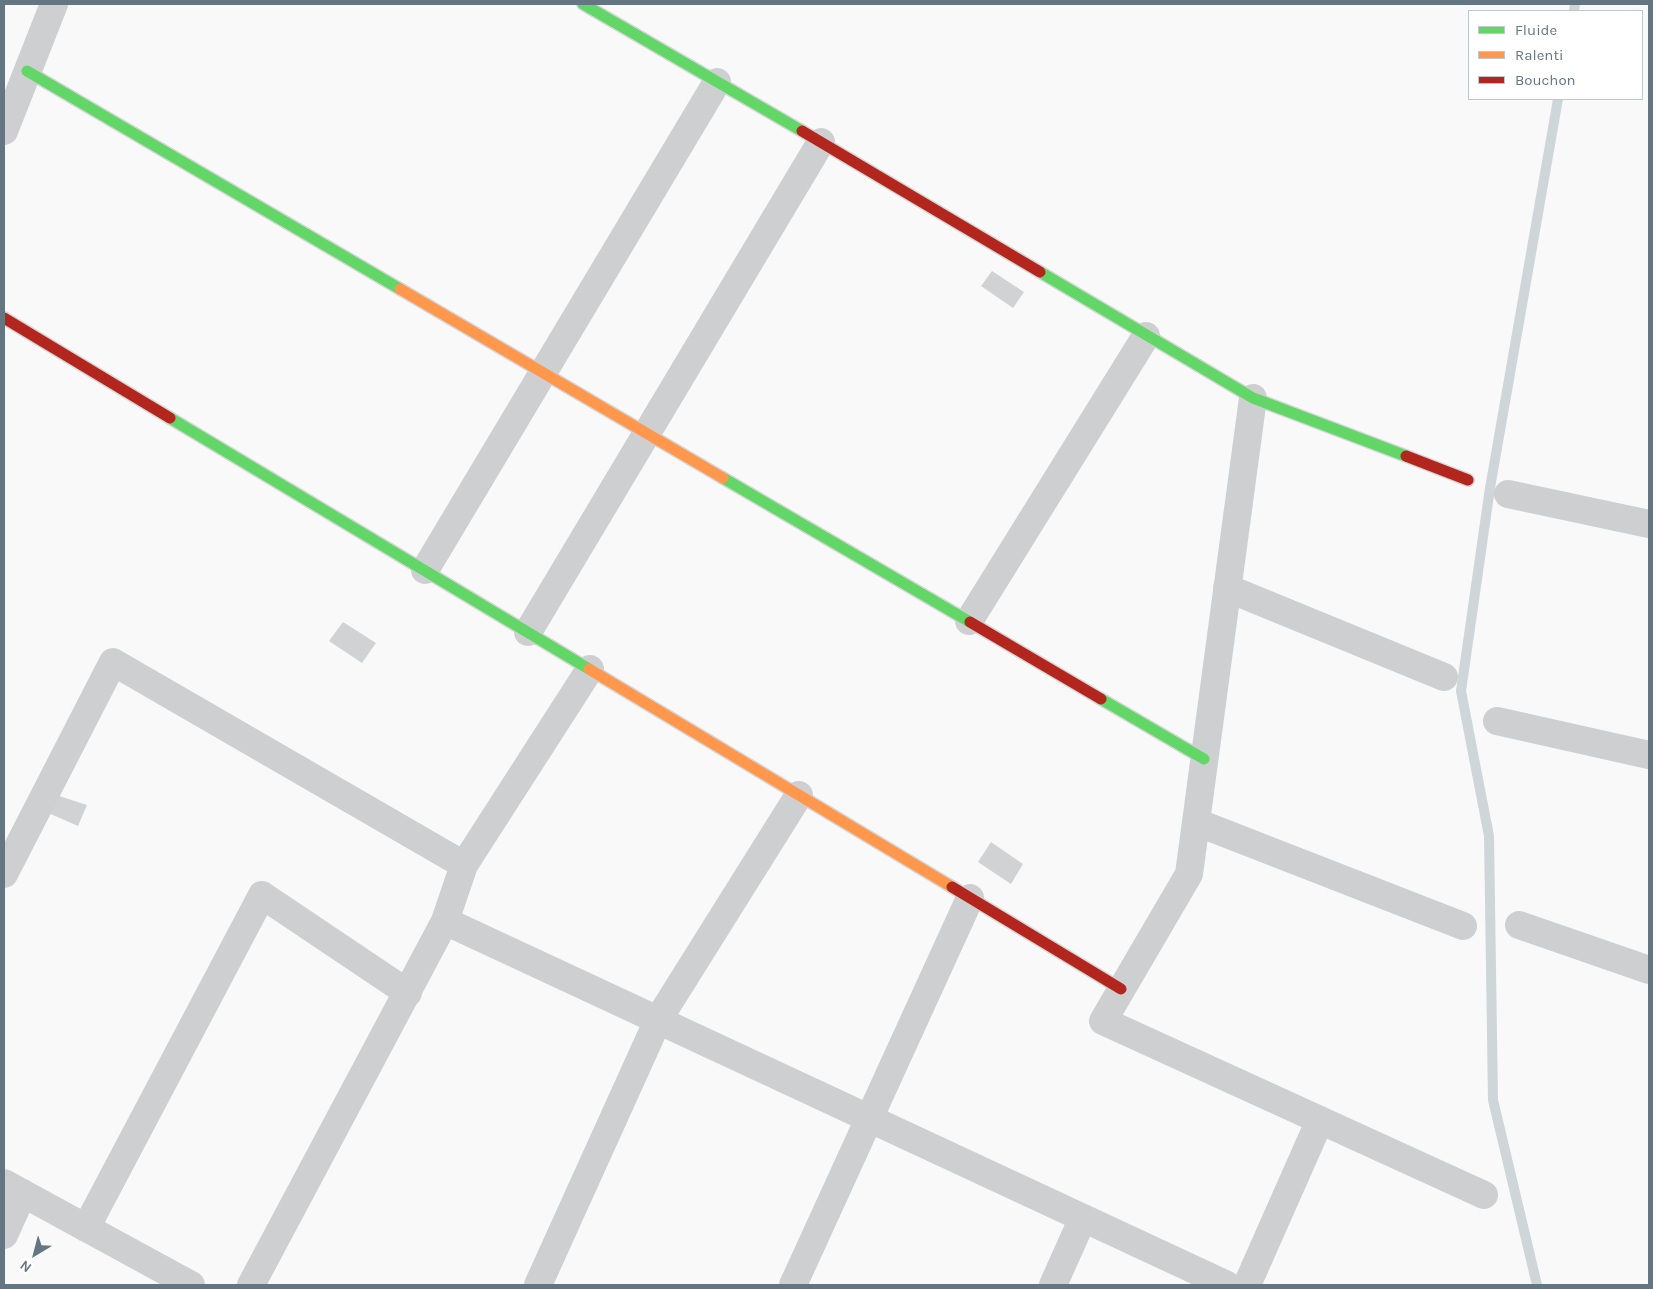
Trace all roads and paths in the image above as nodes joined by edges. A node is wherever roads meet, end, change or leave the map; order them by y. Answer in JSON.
{"nodes":[{"id":1,"x":48,"y":7,"type":"edge"},
{"id":2,"x":598,"y":8,"type":"edge"},
{"id":3,"x":27,"y":71,"type":"junction"},
{"id":4,"x":718,"y":82,"type":"junction"},
{"id":5,"x":9,"y":102,"type":"edge"},
{"id":6,"x":4,"y":131,"type":"edge"},
{"id":7,"x":821,"y":142,"type":"junction"},
{"id":8,"x":4,"y":318,"type":"edge"},
{"id":9,"x":1146,"y":336,"type":"junction"},
{"id":10,"x":543,"y":373,"type":"junction"},
{"id":11,"x":1253,"y":398,"type":"junction"},
{"id":12,"x":647,"y":433,"type":"junction"},
{"id":13,"x":1468,"y":480,"type":"dead end"},
{"id":14,"x":1508,"y":494,"type":"dead end"},
{"id":15,"x":1649,"y":524,"type":"edge"},
{"id":16,"x":425,"y":570,"type":"junction"},
{"id":17,"x":1227,"y":588,"type":"junction"},
{"id":18,"x":969,"y":621,"type":"junction"},
{"id":19,"x":528,"y":632,"type":"junction"},
{"id":20,"x":590,"y":669,"type":"junction"},
{"id":21,"x":1444,"y":677,"type":"dead end"},
{"id":22,"x":1497,"y":722,"type":"dead end"},
{"id":23,"x":1649,"y":755,"type":"edge"},
{"id":24,"x":1204,"y":759,"type":"junction"},
{"id":25,"x":799,"y":795,"type":"junction"},
{"id":26,"x":1196,"y":822,"type":"junction"},
{"id":27,"x":464,"y":865,"type":"junction"},
{"id":28,"x":4,"y":874,"type":"edge"},
{"id":29,"x":970,"y":898,"type":"junction"},
{"id":30,"x":446,"y":920,"type":"junction"},
{"id":31,"x":1519,"y":925,"type":"dead end"},
{"id":32,"x":1463,"y":926,"type":"dead end"},
{"id":33,"x":1649,"y":970,"type":"edge"},
{"id":34,"x":1121,"y":989,"type":"junction"},
{"id":35,"x":408,"y":993,"type":"junction"},
{"id":36,"x":658,"y":1020,"type":"junction"},
{"id":37,"x":869,"y":1118,"type":"junction"},
{"id":38,"x":1320,"y":1120,"type":"junction"},
{"id":39,"x":14,"y":1188,"type":"edge"},
{"id":40,"x":1484,"y":1195,"type":"dead end"},
{"id":41,"x":1083,"y":1218,"type":"junction"},
{"id":42,"x":86,"y":1228,"type":"junction"},
{"id":43,"x":4,"y":1235,"type":"edge"},
{"id":44,"x":191,"y":1285,"type":"edge"},
{"id":45,"x":251,"y":1285,"type":"edge"},
{"id":46,"x":538,"y":1285,"type":"edge"},
{"id":47,"x":793,"y":1285,"type":"edge"},
{"id":48,"x":1053,"y":1285,"type":"edge"},
{"id":49,"x":1227,"y":1285,"type":"edge"},
{"id":50,"x":1247,"y":1285,"type":"edge"}],
"edges":[{"from":1,"to":3,"type":"street"},
{"from":2,"to":4,"type":"street"},
{"from":3,"to":5,"type":"street"},
{"from":3,"to":10,"type":"street"},
{"from":4,"to":7,"type":"street"},
{"from":4,"to":10,"type":"street"},
{"from":5,"to":6,"type":"street"},
{"from":7,"to":9,"type":"street"},
{"from":7,"to":12,"type":"street"},
{"from":8,"to":16,"type":"street"},
{"from":9,"to":11,"type":"street"},
{"from":9,"to":18,"type":"street"},
{"from":10,"to":12,"type":"street"},
{"from":10,"to":16,"type":"street"},
{"from":11,"to":13,"type":"street"},
{"from":11,"to":17,"type":"street"},
{"from":12,"to":18,"type":"street"},
{"from":12,"to":19,"type":"street"},
{"from":14,"to":15,"type":"street"},
{"from":16,"to":19,"type":"street"},
{"from":17,"to":21,"type":"street"},
{"from":17,"to":24,"type":"street"},
{"from":18,"to":24,"type":"street"},
{"from":19,"to":20,"type":"street"},
{"from":20,"to":25,"type":"street"},
{"from":20,"to":27,"type":"street"},
{"from":22,"to":23,"type":"street"},
{"from":24,"to":26,"type":"street"},
{"from":25,"to":29,"type":"street"},
{"from":25,"to":36,"type":"street"},
{"from":26,"to":32,"type":"street"},
{"from":26,"to":34,"type":"street"},
{"from":27,"to":28,"type":"street"},
{"from":27,"to":30,"type":"street"},
{"from":29,"to":34,"type":"street"},
{"from":29,"to":37,"type":"street"},
{"from":30,"to":35,"type":"street"},
{"from":30,"to":36,"type":"street"},
{"from":31,"to":33,"type":"street"},
{"from":34,"to":38,"type":"street"},
{"from":35,"to":42,"type":"street"},
{"from":35,"to":45,"type":"street"},
{"from":36,"to":37,"type":"street"},
{"from":36,"to":46,"type":"street"},
{"from":37,"to":41,"type":"street"},
{"from":37,"to":47,"type":"street"},
{"from":38,"to":40,"type":"street"},
{"from":38,"to":50,"type":"street"},
{"from":39,"to":42,"type":"street"},
{"from":39,"to":43,"type":"street"},
{"from":41,"to":48,"type":"street"},
{"from":41,"to":49,"type":"street"},
{"from":42,"to":44,"type":"street"}]}
